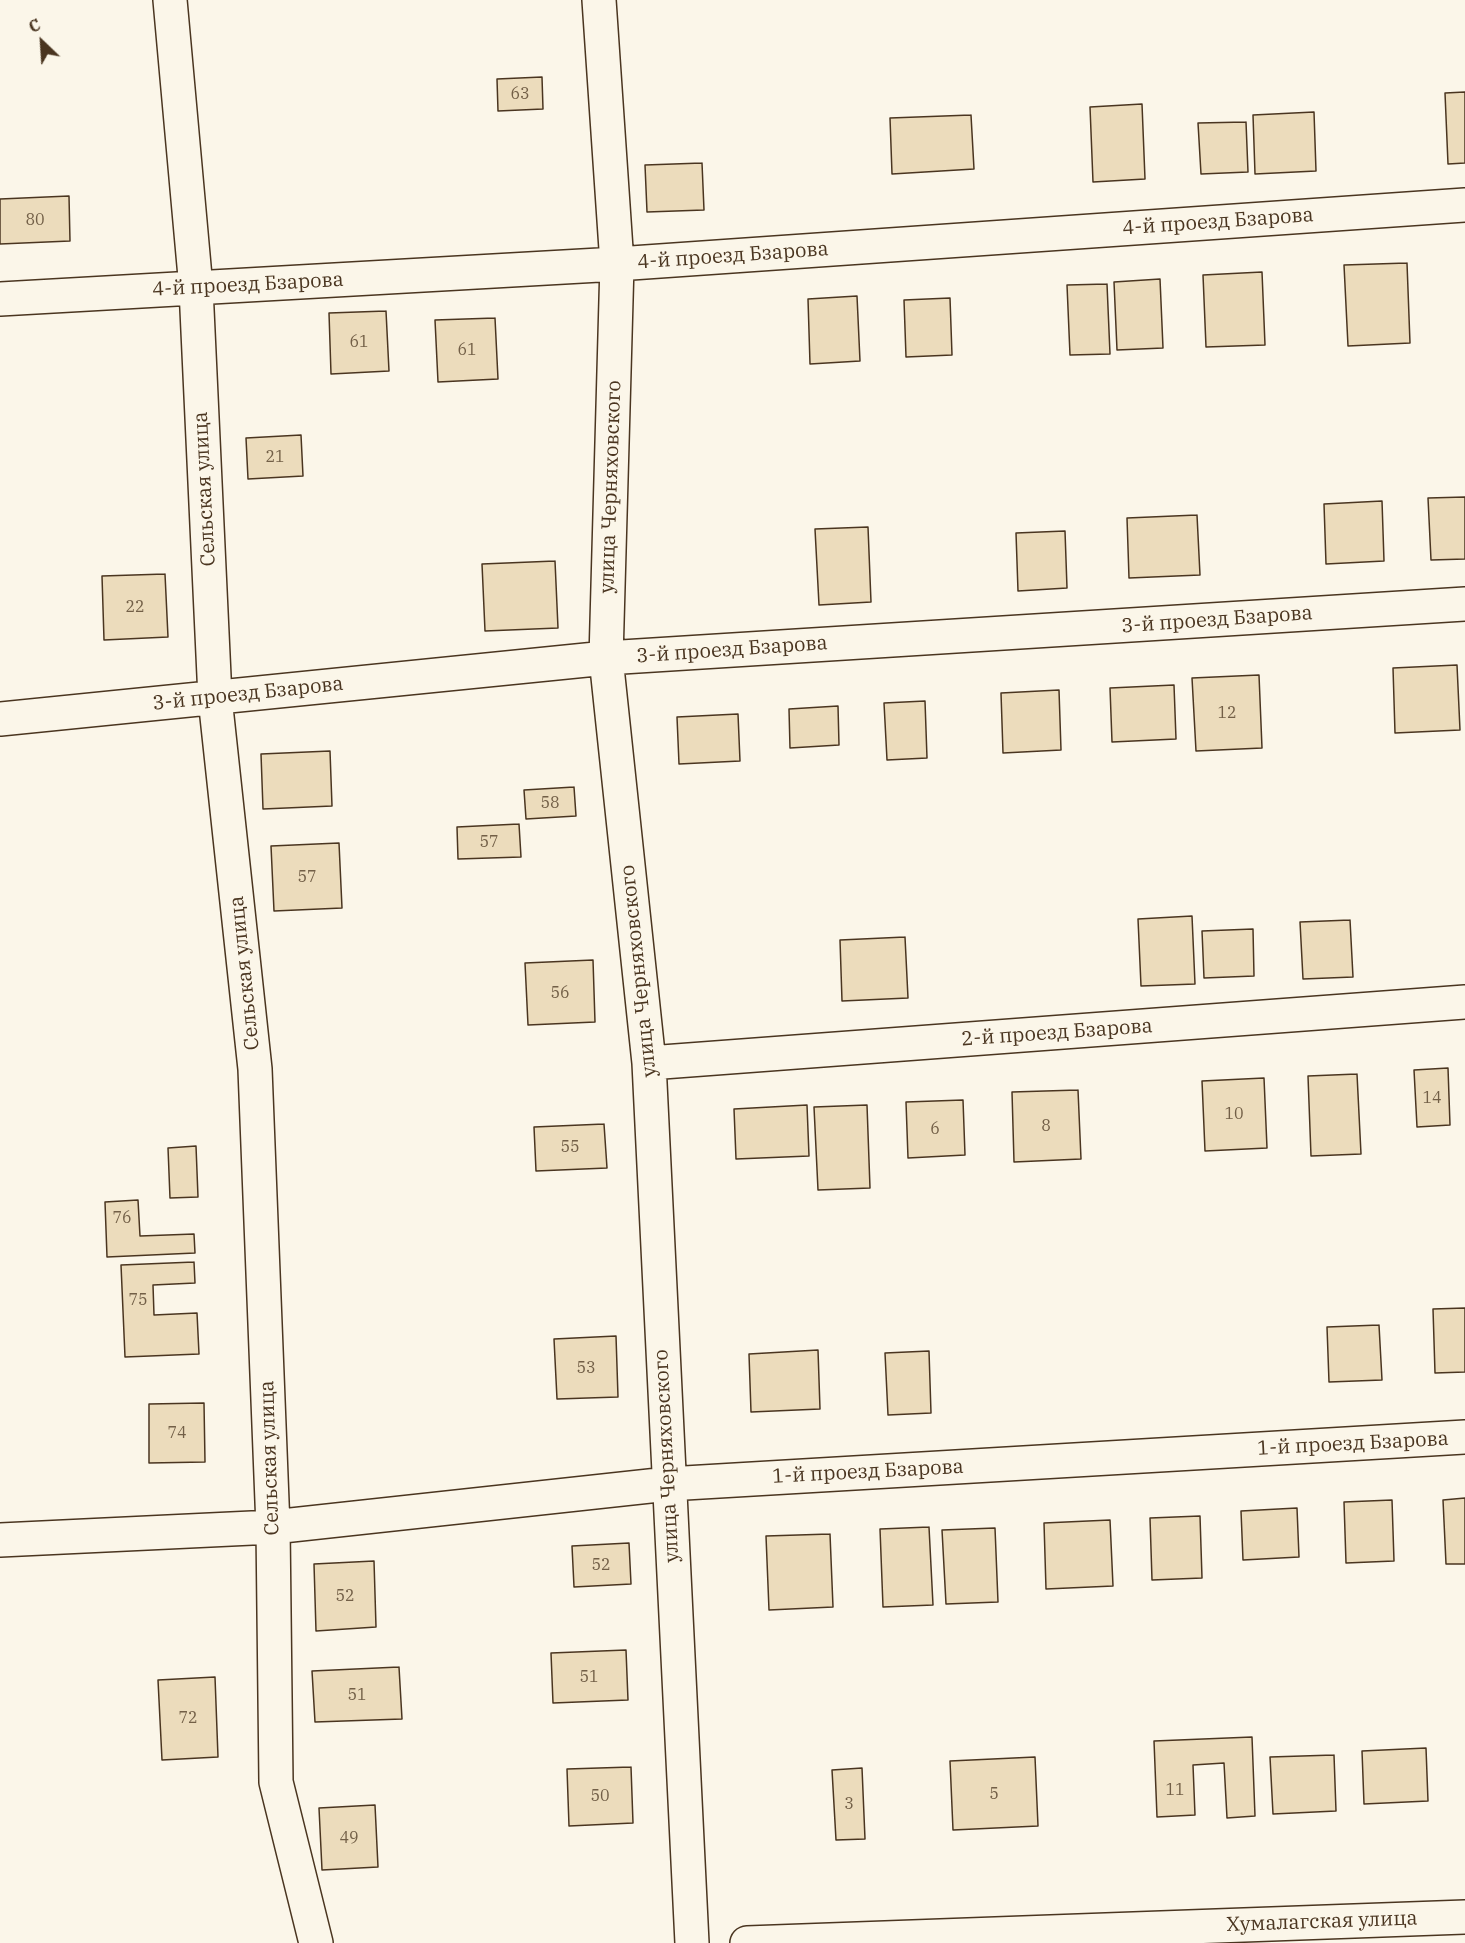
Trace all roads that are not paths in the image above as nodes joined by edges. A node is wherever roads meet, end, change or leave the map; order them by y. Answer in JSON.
{"nodes":[{"id":1,"x":170,"y":0,"type":"edge"},
{"id":2,"x":599,"y":0,"type":"edge"},
{"id":3,"x":1465,"y":205,"type":"edge"},
{"id":4,"x":617,"y":264,"type":"junction"},
{"id":5,"x":196,"y":288,"type":"junction"},
{"id":6,"x":0,"y":299,"type":"edge"},
{"id":7,"x":1465,"y":604,"type":"edge"},
{"id":8,"x":606,"y":658,"type":"junction"},
{"id":9,"x":215,"y":698,"type":"junction"},
{"id":10,"x":0,"y":719,"type":"edge"},
{"id":11,"x":1465,"y":1002,"type":"edge"},
{"id":12,"x":650,"y":1063,"type":"junction"},
{"id":13,"x":1465,"y":1437,"type":"edge"},
{"id":14,"x":668,"y":1484,"type":"junction"},
{"id":15,"x":273,"y":1527,"type":"junction"},
{"id":16,"x":0,"y":1540,"type":"edge"},
{"id":17,"x":1465,"y":1917,"type":"edge"},
{"id":18,"x":316,"y":1943,"type":"edge"},
{"id":19,"x":692,"y":1943,"type":"edge"},
{"id":20,"x":747,"y":1943,"type":"edge"}],
"edges":[{"from":1,"to":5,"type":"street","name":"Сельская улица"},
{"from":2,"to":4,"type":"street","name":"улица Черняховского"},
{"from":3,"to":4,"type":"street","name":"4-й проезд Бзарова"},
{"from":4,"to":5,"type":"street","name":"4-й проезд Бзарова"},
{"from":4,"to":8,"type":"street","name":"улица Черняховского"},
{"from":5,"to":6,"type":"street","name":"4-й проезд Бзарова"},
{"from":5,"to":9,"type":"street","name":"Сельская улица"},
{"from":7,"to":8,"type":"street","name":"3-й проезд Бзарова"},
{"from":8,"to":9,"type":"street","name":"3-й проезд Бзарова"},
{"from":8,"to":12,"type":"street","name":"улица Черняховского"},
{"from":9,"to":10,"type":"street","name":"3-й проезд Бзарова"},
{"from":9,"to":15,"type":"street","name":"Сельская улица"},
{"from":11,"to":12,"type":"street","name":"2-й проезд Бзарова"},
{"from":12,"to":14,"type":"street","name":"улица Черняховского"},
{"from":13,"to":14,"type":"street","name":"1-й проезд Бзарова"},
{"from":14,"to":15,"type":"street","name":"1-й проезд Бзарова"},
{"from":14,"to":19,"type":"street","name":"улица Черняховского"},
{"from":15,"to":16,"type":"street","name":"1-й проезд Бзарова"},
{"from":15,"to":18,"type":"street","name":"Сельская улица"},
{"from":17,"to":20,"type":"street","name":"Хумалагская улица"}]}
